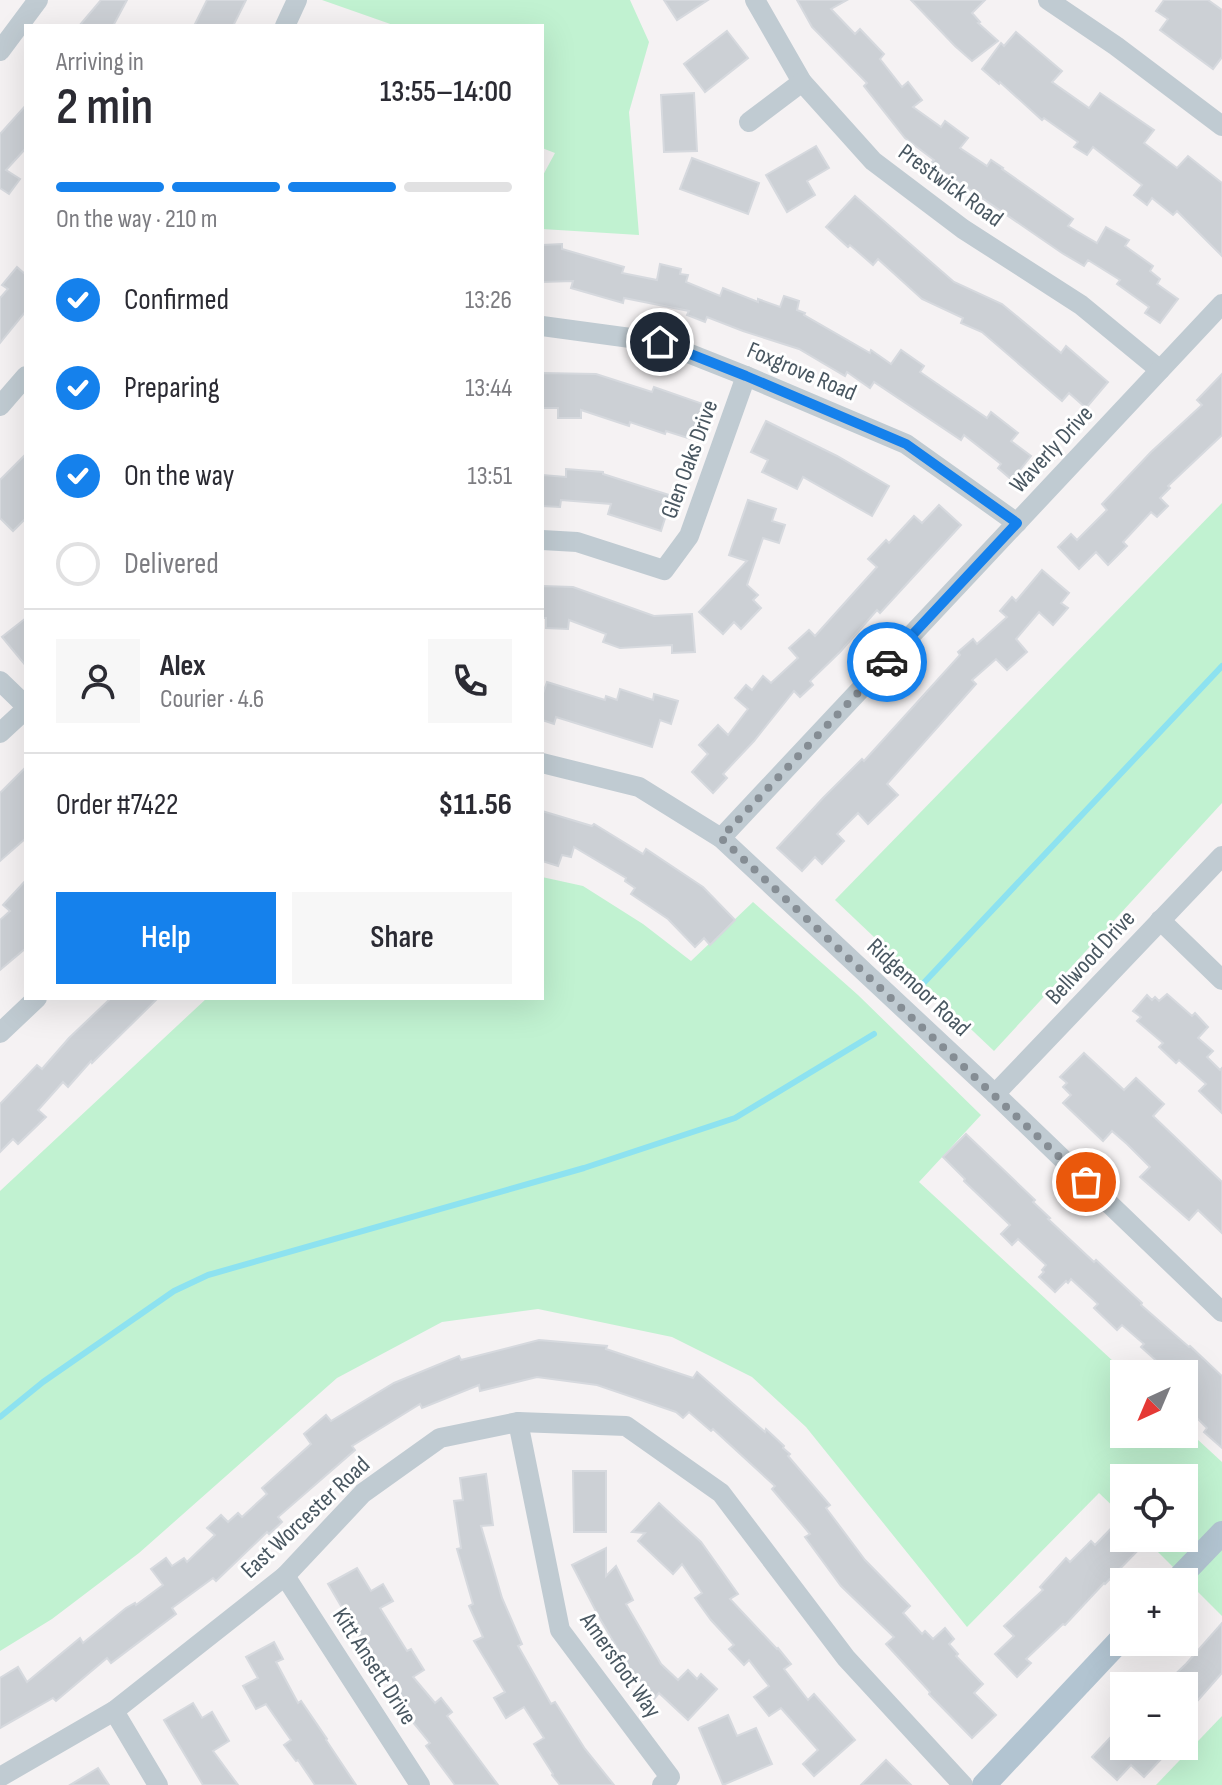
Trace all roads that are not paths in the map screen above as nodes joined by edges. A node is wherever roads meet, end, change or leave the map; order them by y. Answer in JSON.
{"nodes":[{"id":1,"x":38,"y":0,"type":"edge"},
{"id":2,"x":297,"y":0,"type":"edge"},
{"id":3,"x":755,"y":0,"type":"edge"},
{"id":4,"x":1048,"y":0,"type":"edge"},
{"id":5,"x":286,"y":24,"type":"edge"},
{"id":6,"x":0,"y":51,"type":"edge"},
{"id":7,"x":802,"y":82,"type":"junction"},
{"id":8,"x":749,"y":122,"type":"dead end"},
{"id":9,"x":1222,"y":126,"type":"edge"},
{"id":10,"x":1222,"y":304,"type":"edge"},
{"id":11,"x":544,"y":326,"type":"edge"},
{"id":12,"x":1160,"y":370,"type":"junction"},
{"id":13,"x":746,"y":376,"type":"junction"},
{"id":14,"x":24,"y":378,"type":"edge"},
{"id":15,"x":0,"y":406,"type":"edge"},
{"id":16,"x":1017,"y":523,"type":"junction"},
{"id":17,"x":544,"y":540,"type":"edge"},
{"id":18,"x":0,"y":681,"type":"edge"},
{"id":19,"x":24,"y":706,"type":"edge"},
{"id":20,"x":24,"y":710,"type":"edge"},
{"id":21,"x":0,"y":733,"type":"edge"},
{"id":22,"x":544,"y":763,"type":"edge"},
{"id":23,"x":721,"y":838,"type":"junction"},
{"id":24,"x":1222,"y":856,"type":"edge"},
{"id":25,"x":1160,"y":920,"type":"junction"},
{"id":26,"x":1222,"y":980,"type":"edge"},
{"id":27,"x":35,"y":1000,"type":"edge"},
{"id":28,"x":0,"y":1033,"type":"edge"},
{"id":29,"x":995,"y":1094,"type":"junction"},
{"id":30,"x":1222,"y":1312,"type":"edge"},
{"id":31,"x":518,"y":1422,"type":"junction"},
{"id":32,"x":1222,"y":1533,"type":"edge"},
{"id":33,"x":1188,"y":1568,"type":"edge"},
{"id":34,"x":285,"y":1576,"type":"junction"},
{"id":35,"x":1110,"y":1651,"type":"edge"},
{"id":36,"x":114,"y":1711,"type":"junction"},
{"id":37,"x":0,"y":1777,"type":"edge"},
{"id":38,"x":158,"y":1785,"type":"edge"},
{"id":39,"x":420,"y":1785,"type":"edge"},
{"id":40,"x":662,"y":1785,"type":"edge"},
{"id":41,"x":963,"y":1785,"type":"edge"},
{"id":42,"x":984,"y":1785,"type":"edge"}],
"edges":[{"from":1,"to":6,"type":"street"},
{"from":2,"to":5,"type":"street"},
{"from":3,"to":7,"type":"street","name":"Prestwick Road"},
{"from":4,"to":9,"type":"street"},
{"from":7,"to":8,"type":"street"},
{"from":7,"to":12,"type":"street","name":"Prestwick Road"},
{"from":10,"to":12,"type":"street","name":"Waverly Drive"},
{"from":11,"to":13,"type":"street","name":"Foxgrove Road"},
{"from":12,"to":16,"type":"street","name":"Waverly Drive"},
{"from":13,"to":16,"type":"street","name":"Foxgrove Road"},
{"from":13,"to":17,"type":"street","name":"Glen Oaks Drive"},
{"from":14,"to":15,"type":"street"},
{"from":16,"to":23,"type":"street","name":"Waverly Drive"},
{"from":18,"to":19,"type":"street"},
{"from":20,"to":21,"type":"street"},
{"from":22,"to":23,"type":"street","name":"Ridgemoor Road"},
{"from":23,"to":29,"type":"street","name":"Ridgemoor Road"},
{"from":24,"to":25,"type":"street","name":"Bellwood Drive"},
{"from":25,"to":26,"type":"street"},
{"from":25,"to":29,"type":"street","name":"Bellwood Drive"},
{"from":27,"to":28,"type":"street"},
{"from":29,"to":30,"type":"street","name":"Ridgemoor Road"},
{"from":31,"to":34,"type":"street","name":"East Worcester Road"},
{"from":31,"to":40,"type":"street","name":"Amersfoot Way"},
{"from":31,"to":41,"type":"street","name":"East Worcester Road"},
{"from":32,"to":33,"type":"main road"},
{"from":34,"to":36,"type":"street","name":"East Worcester Road"},
{"from":34,"to":39,"type":"street","name":"Kitt Ansett Drive"},
{"from":35,"to":42,"type":"main road"},
{"from":36,"to":37,"type":"street","name":"East Worcester Road"},
{"from":36,"to":38,"type":"street"}]}
